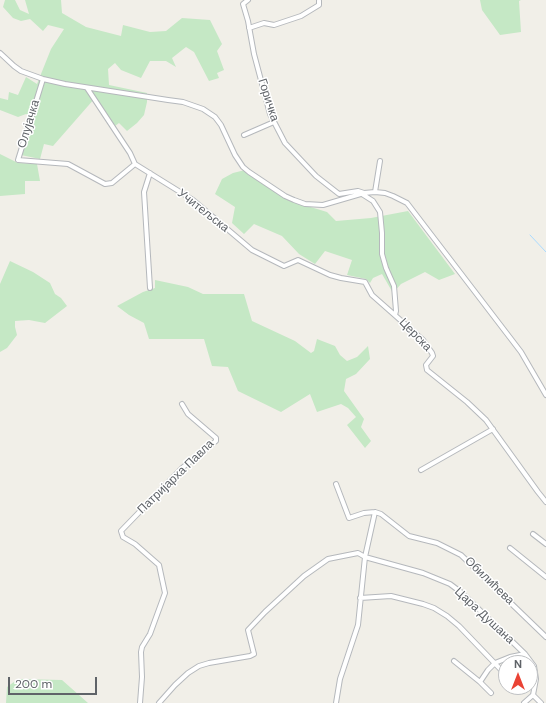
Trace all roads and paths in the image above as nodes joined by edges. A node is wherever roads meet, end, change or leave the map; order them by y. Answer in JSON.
{"nodes":[{"id":1,"x":248,"y":0,"type":"edge"},
{"id":2,"x":319,"y":1,"type":"dead end"},
{"id":3,"x":249,"y":28,"type":"junction"},
{"id":4,"x":0,"y":53,"type":"edge"},
{"id":5,"x":43,"y":80,"type":"junction"},
{"id":6,"x":86,"y":88,"type":"junction"},
{"id":7,"x":274,"y":122,"type":"junction"},
{"id":8,"x":244,"y":135,"type":"dead end"},
{"id":9,"x":380,"y":161,"type":"dead end"},
{"id":10,"x":135,"y":164,"type":"junction"},
{"id":11,"x":150,"y":173,"type":"junction"},
{"id":12,"x":376,"y":192,"type":"junction"},
{"id":13,"x":363,"y":194,"type":"junction"},
{"id":14,"x":330,"y":275,"type":"joint"},
{"id":15,"x":150,"y":288,"type":"dead end"},
{"id":16,"x":395,"y":314,"type":"junction"},
{"id":17,"x":546,"y":394,"type":"edge"},
{"id":18,"x":182,"y":404,"type":"dead end"},
{"id":19,"x":492,"y":429,"type":"junction"},
{"id":20,"x":421,"y":470,"type":"dead end"},
{"id":21,"x":336,"y":484,"type":"dead end"},
{"id":22,"x":546,"y":502,"type":"edge"},
{"id":23,"x":375,"y":512,"type":"junction"},
{"id":24,"x":533,"y":534,"type":"dead end"},
{"id":25,"x":546,"y":544,"type":"edge"},
{"id":26,"x":510,"y":548,"type":"dead end"},
{"id":27,"x":365,"y":557,"type":"junction"},
{"id":28,"x":546,"y":577,"type":"edge"},
{"id":29,"x":360,"y":598,"type":"junction"},
{"id":30,"x":546,"y":637,"type":"edge"},
{"id":31,"x":524,"y":654,"type":"joint"},
{"id":32,"x":454,"y":661,"type":"dead end"},
{"id":33,"x":495,"y":663,"type":"junction"},
{"id":34,"x":498,"y":666,"type":"edge"},
{"id":35,"x":480,"y":682,"type":"junction"},
{"id":36,"x":490,"y":693,"type":"dead end"},
{"id":37,"x":534,"y":695,"type":"joint"},
{"id":38,"x":140,"y":703,"type":"edge"},
{"id":39,"x":159,"y":703,"type":"edge"},
{"id":40,"x":336,"y":703,"type":"edge"},
{"id":41,"x":524,"y":703,"type":"edge"},
{"id":42,"x":541,"y":703,"type":"edge"}],
"edges":[{"from":1,"to":3,"type":"street","name":"Горичка"},
{"from":2,"to":3,"type":"street"},
{"from":3,"to":7,"type":"street","name":"Горичка"},
{"from":4,"to":5,"type":"street"},
{"from":5,"to":6,"type":"street"},
{"from":5,"to":10,"type":"street","name":"Олујачка"},
{"from":6,"to":10,"type":"street"},
{"from":6,"to":13,"type":"street"},
{"from":7,"to":8,"type":"street"},
{"from":7,"to":13,"type":"street","name":"Горичка"},
{"from":9,"to":12,"type":"street"},
{"from":10,"to":11,"type":"street","name":"Учитељска"},
{"from":11,"to":14,"type":"street","name":"Учитељска"},
{"from":11,"to":15,"type":"street"},
{"from":12,"to":13,"type":"street"},
{"from":12,"to":17,"type":"street"},
{"from":13,"to":16,"type":"street"},
{"from":14,"to":16,"type":"street","name":"Церска"},
{"from":16,"to":19,"type":"street","name":"Церска"},
{"from":18,"to":38,"type":"street","name":"Патријарха Павла"},
{"from":19,"to":20,"type":"street"},
{"from":19,"to":22,"type":"street","name":"Церска"},
{"from":21,"to":23,"type":"street"},
{"from":23,"to":27,"type":"street"},
{"from":23,"to":30,"type":"street","name":"Обилићева"},
{"from":24,"to":25,"type":"street"},
{"from":26,"to":28,"type":"street"},
{"from":27,"to":29,"type":"street"},
{"from":27,"to":31,"type":"street","name":"Цара Душана"},
{"from":27,"to":39,"type":"street","name":"Цара Душана"},
{"from":29,"to":33,"type":"street"},
{"from":29,"to":40,"type":"street"},
{"from":31,"to":33,"type":"street"},
{"from":32,"to":35,"type":"street"},
{"from":33,"to":34,"type":"street"},
{"from":33,"to":35,"type":"street"},
{"from":35,"to":36,"type":"street"},
{"from":37,"to":41,"type":"street"},
{"from":37,"to":42,"type":"street"}]}
